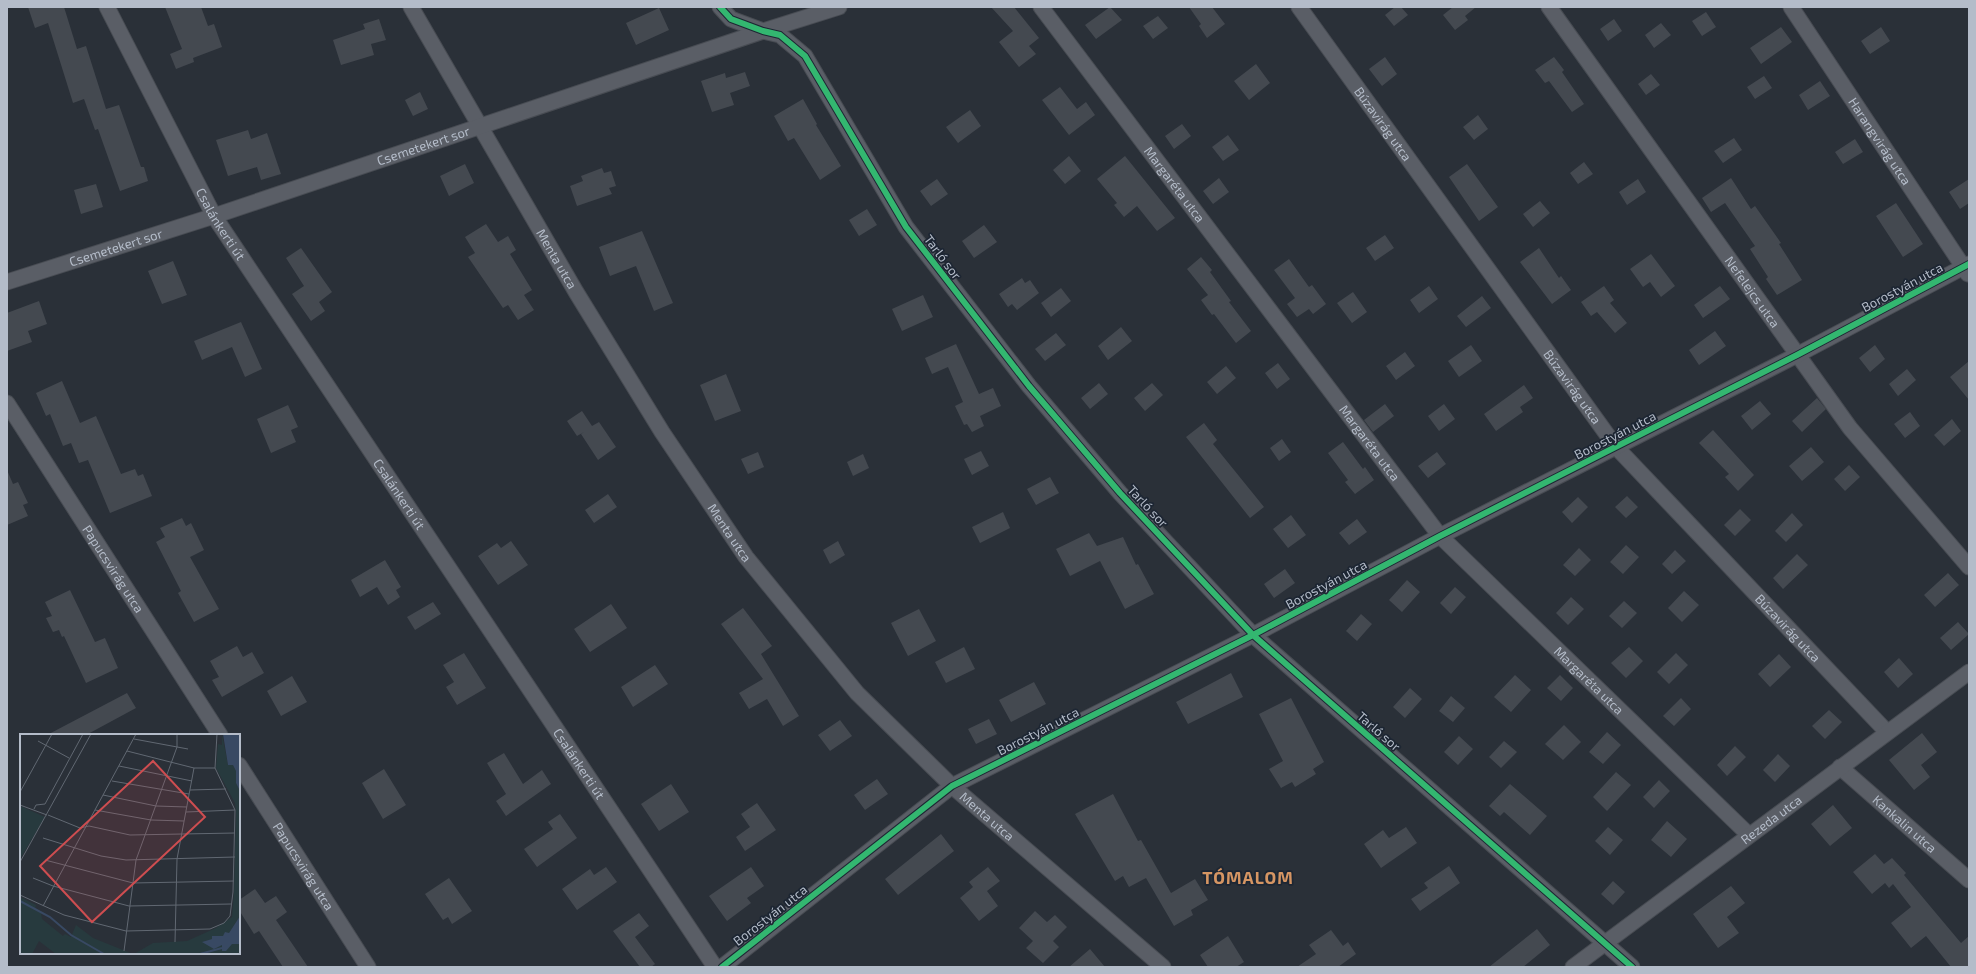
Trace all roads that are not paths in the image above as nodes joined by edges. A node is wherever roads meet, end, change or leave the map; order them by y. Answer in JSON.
{"nodes":[{"id":1,"x":107,"y":7,"type":"edge"},
{"id":2,"x":411,"y":7,"type":"edge"},
{"id":3,"x":720,"y":7,"type":"edge"},
{"id":4,"x":839,"y":7,"type":"edge"},
{"id":5,"x":1041,"y":7,"type":"edge"},
{"id":6,"x":1299,"y":7,"type":"edge"},
{"id":7,"x":1548,"y":7,"type":"edge"},
{"id":8,"x":1791,"y":7,"type":"edge"},
{"id":9,"x":763,"y":31,"type":"junction"},
{"id":10,"x":481,"y":127,"type":"junction"},
{"id":11,"x":214,"y":216,"type":"junction"},
{"id":12,"x":1967,"y":268,"type":"edge"},
{"id":13,"x":7,"y":282,"type":"edge"},
{"id":14,"x":1797,"y":355,"type":"junction"},
{"id":15,"x":7,"y":403,"type":"edge"},
{"id":16,"x":1616,"y":447,"type":"junction"},
{"id":17,"x":1440,"y":536,"type":"junction"},
{"id":18,"x":1969,"y":567,"type":"edge"},
{"id":19,"x":1253,"y":635,"type":"junction"},
{"id":20,"x":1969,"y":672,"type":"edge"},
{"id":21,"x":1887,"y":732,"type":"junction"},
{"id":22,"x":219,"y":734,"type":"edge"},
{"id":23,"x":240,"y":767,"type":"edge"},
{"id":24,"x":1840,"y":767,"type":"junction"},
{"id":25,"x":952,"y":786,"type":"junction"},
{"id":26,"x":1749,"y":834,"type":"junction"},
{"id":27,"x":1969,"y":880,"type":"edge"},
{"id":28,"x":1605,"y":944,"type":"junction"},
{"id":29,"x":368,"y":967,"type":"edge"},
{"id":30,"x":715,"y":967,"type":"edge"},
{"id":31,"x":722,"y":967,"type":"edge"},
{"id":32,"x":1163,"y":967,"type":"edge"},
{"id":33,"x":1573,"y":967,"type":"edge"},
{"id":34,"x":1632,"y":967,"type":"edge"}],
"edges":[{"from":1,"to":11,"type":"street","name":"Csalánkerti út"},
{"from":2,"to":10,"type":"street","name":"Menta utca"},
{"from":3,"to":9,"type":"street","name":"Tarló sor"},
{"from":4,"to":9,"type":"street","name":"Csemetekert sor"},
{"from":5,"to":17,"type":"street","name":"Margaréta utca"},
{"from":6,"to":16,"type":"street","name":"Búzavirág utca"},
{"from":7,"to":14,"type":"street","name":"Nefelejcs utca"},
{"from":8,"to":12,"type":"street","name":"Harangvirág utca"},
{"from":9,"to":10,"type":"street","name":"Csemetekert sor"},
{"from":9,"to":19,"type":"street","name":"Tarló sor"},
{"from":10,"to":11,"type":"street","name":"Csemetekert sor"},
{"from":10,"to":25,"type":"street","name":"Menta utca"},
{"from":11,"to":13,"type":"street","name":"Csemetekert sor"},
{"from":11,"to":30,"type":"street","name":"Csalánkerti út"},
{"from":12,"to":14,"type":"street","name":"Borostyán utca"},
{"from":14,"to":16,"type":"street","name":"Borostyán utca"},
{"from":14,"to":18,"type":"street","name":"Nefelejcs utca"},
{"from":15,"to":22,"type":"street","name":"Papucsvirág utca"},
{"from":16,"to":17,"type":"street","name":"Borostyán utca"},
{"from":16,"to":21,"type":"street","name":"Búzavirág utca"},
{"from":17,"to":19,"type":"street","name":"Borostyán utca"},
{"from":17,"to":26,"type":"street","name":"Margaréta utca"},
{"from":19,"to":25,"type":"street","name":"Borostyán utca"},
{"from":19,"to":28,"type":"street","name":"Tarló sor"},
{"from":20,"to":21,"type":"street","name":"Rezeda utca"},
{"from":21,"to":24,"type":"street","name":"Rezeda utca"},
{"from":23,"to":29,"type":"street","name":"Papucsvirág utca"},
{"from":24,"to":26,"type":"street","name":"Rezeda utca"},
{"from":24,"to":27,"type":"street","name":"Kankalin utca"},
{"from":25,"to":31,"type":"street","name":"Borostyán utca"},
{"from":25,"to":32,"type":"street","name":"Menta utca"},
{"from":26,"to":28,"type":"street","name":"Rezeda utca"},
{"from":28,"to":33,"type":"street","name":"Rezeda utca"},
{"from":28,"to":34,"type":"street","name":"Tarló sor"}]}
